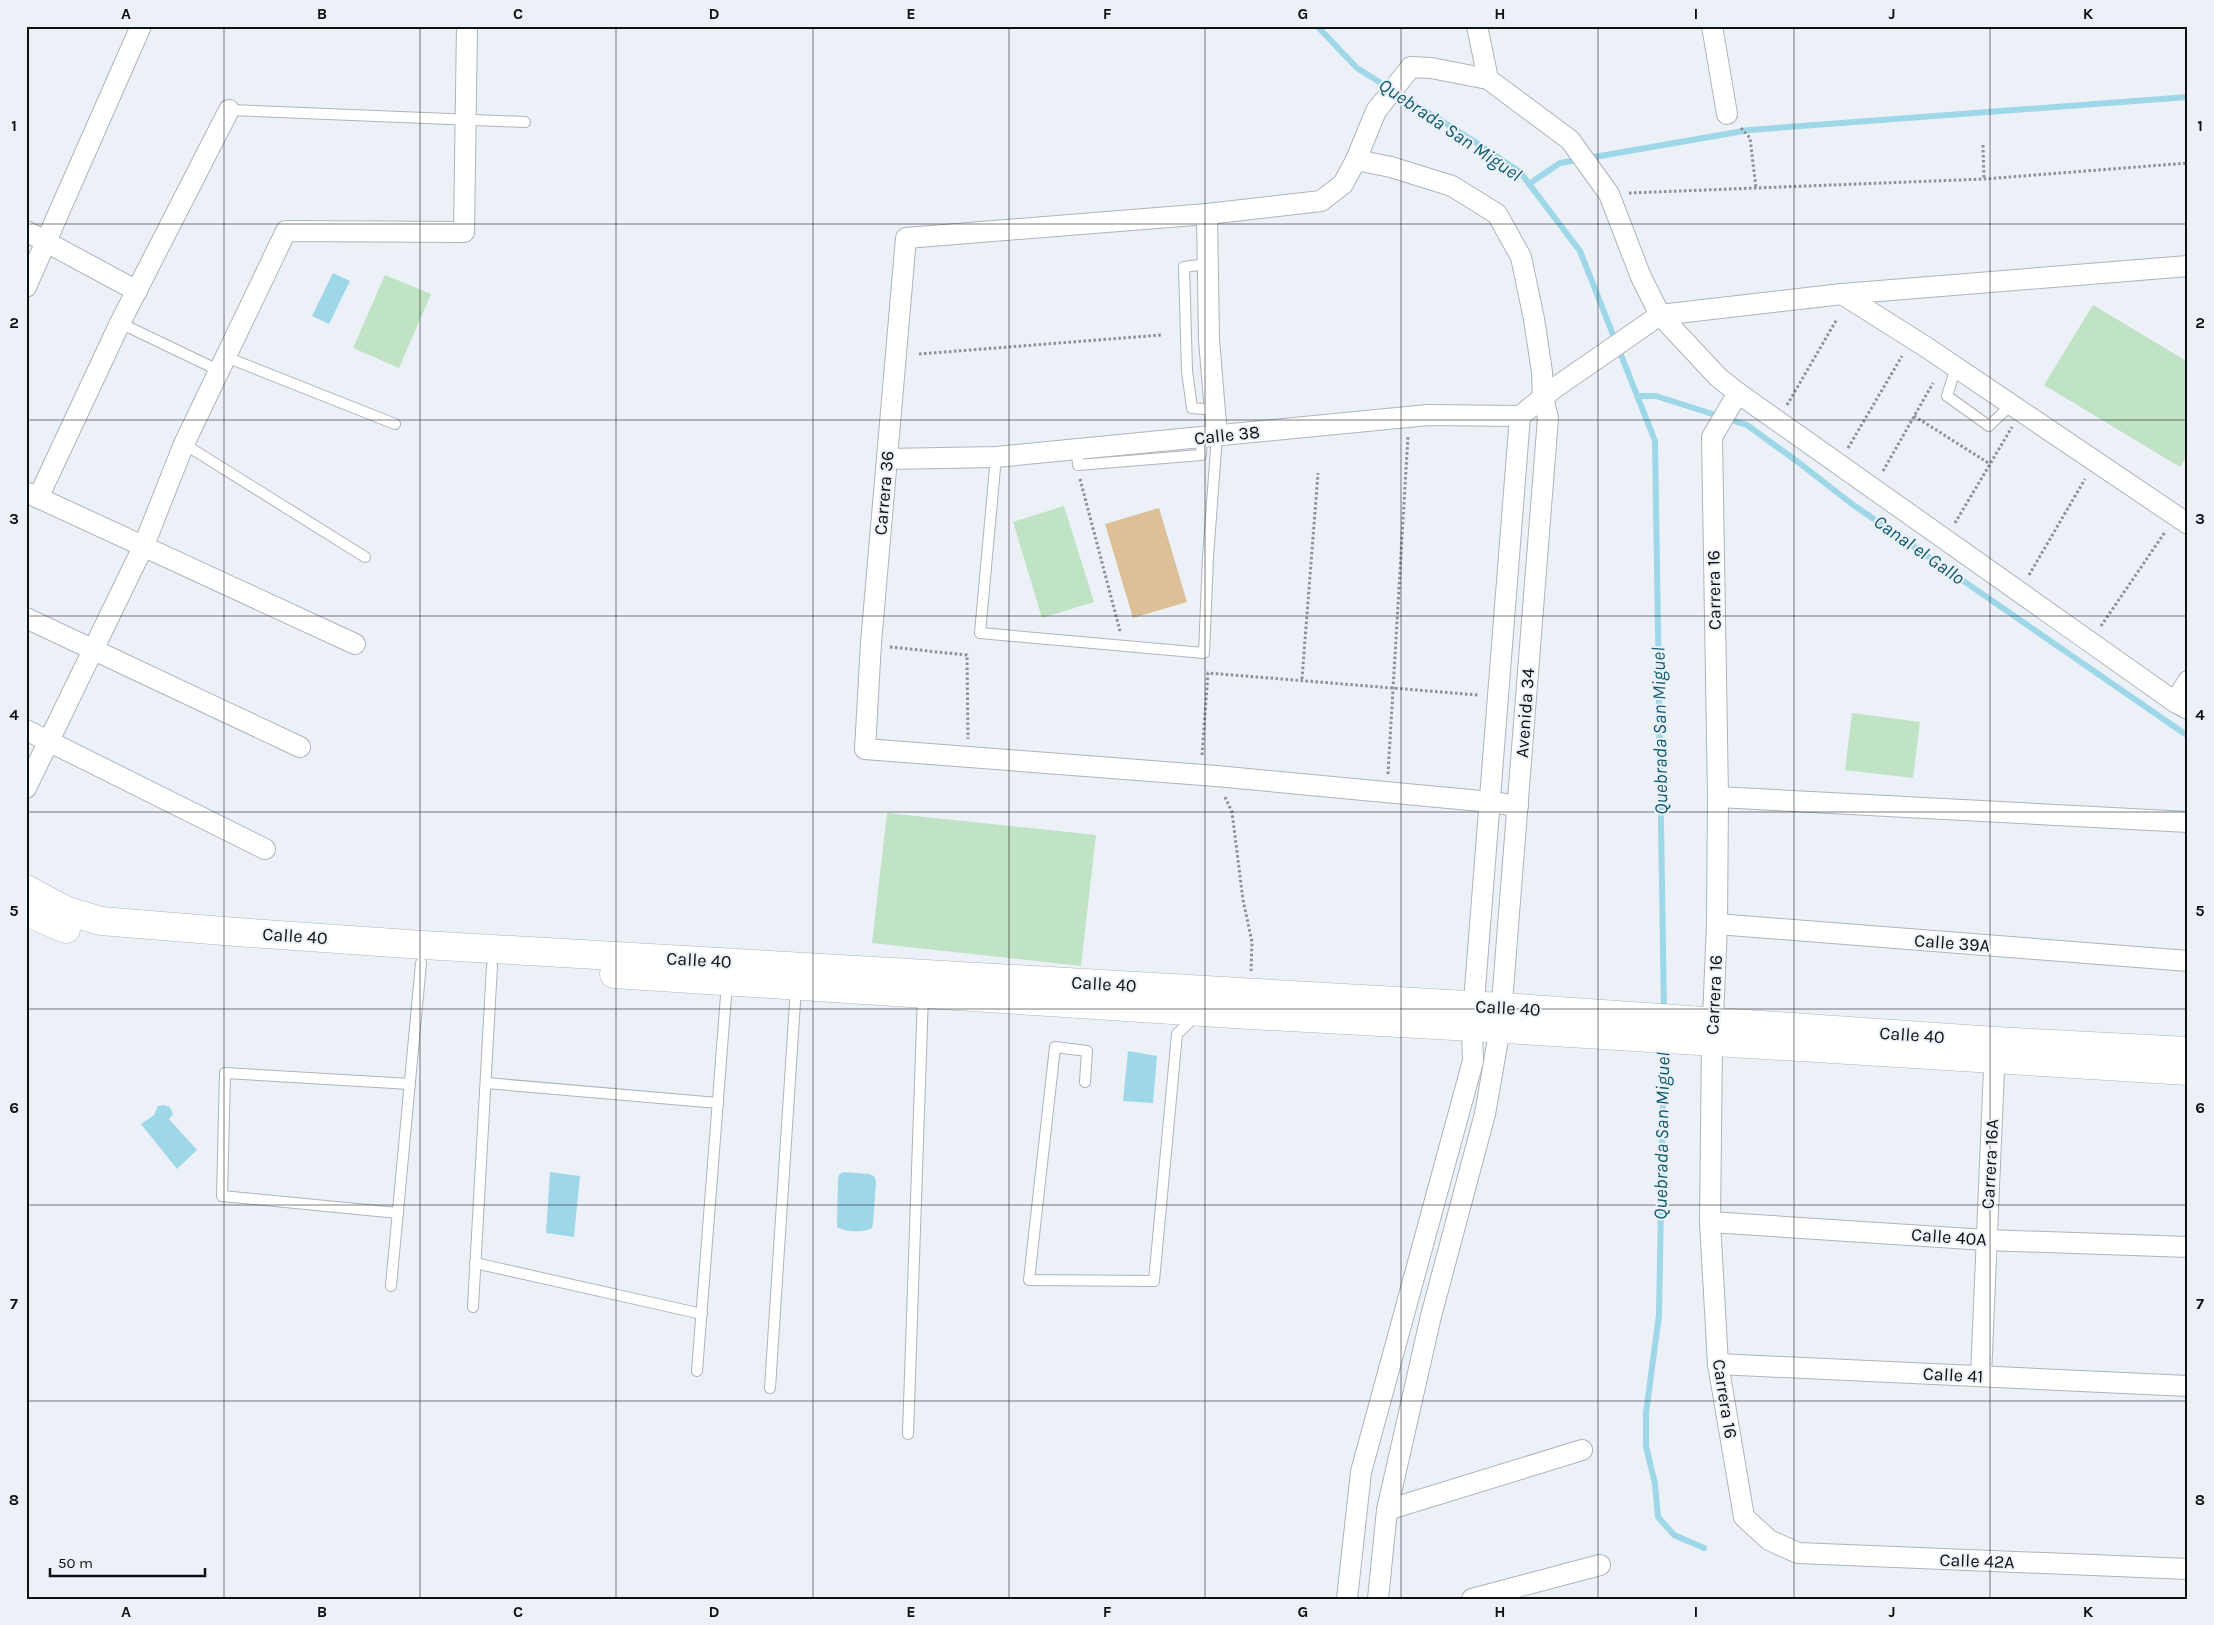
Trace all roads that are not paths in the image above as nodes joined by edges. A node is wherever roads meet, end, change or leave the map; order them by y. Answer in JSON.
{"nodes":[{"id":1,"x":141,"y":26,"type":"edge"},
{"id":2,"x":467,"y":26,"type":"edge"},
{"id":3,"x":1477,"y":26,"type":"edge"},
{"id":4,"x":1712,"y":26,"type":"edge"},
{"id":5,"x":1488,"y":79,"type":"junction"},
{"id":6,"x":229,"y":110,"type":"joint"},
{"id":7,"x":466,"y":118,"type":"junction"},
{"id":8,"x":1732,"y":119,"type":"road end"},
{"id":9,"x":526,"y":122,"type":"dead end"},
{"id":10,"x":1356,"y":160,"type":"junction"},
{"id":11,"x":1207,"y":214,"type":"junction"},
{"id":12,"x":26,"y":231,"type":"edge"},
{"id":13,"x":45,"y":242,"type":"junction"},
{"id":14,"x":2188,"y":266,"type":"edge"},
{"id":15,"x":26,"y":287,"type":"edge"},
{"id":16,"x":137,"y":291,"type":"junction"},
{"id":17,"x":1842,"y":294,"type":"junction"},
{"id":18,"x":1655,"y":319,"type":"junction"},
{"id":19,"x":120,"y":323,"type":"junction"},
{"id":20,"x":223,"y":364,"type":"junction"},
{"id":21,"x":1956,"y":367,"type":"junction"},
{"id":22,"x":1550,"y":392,"type":"junction"},
{"id":23,"x":1733,"y":401,"type":"junction"},
{"id":24,"x":2013,"y":414,"type":"junction"},
{"id":25,"x":1520,"y":416,"type":"junction"},
{"id":26,"x":395,"y":424,"type":"dead end"},
{"id":27,"x":1210,"y":437,"type":"junction"},
{"id":28,"x":184,"y":444,"type":"junction"},
{"id":29,"x":996,"y":457,"type":"junction"},
{"id":30,"x":887,"y":459,"type":"junction"},
{"id":31,"x":32,"y":495,"type":"edge"},
{"id":32,"x":2178,"y":524,"type":"edge"},
{"id":33,"x":144,"y":545,"type":"junction"},
{"id":34,"x":365,"y":557,"type":"dead end"},
{"id":35,"x":26,"y":618,"type":"edge"},
{"id":36,"x":355,"y":644,"type":"dead end"},
{"id":37,"x":93,"y":650,"type":"junction"},
{"id":38,"x":2188,"y":681,"type":"edge"},
{"id":39,"x":2182,"y":705,"type":"edge"},
{"id":40,"x":26,"y":730,"type":"edge"},
{"id":41,"x":50,"y":740,"type":"junction"},
{"id":42,"x":300,"y":747,"type":"dead end"},
{"id":43,"x":26,"y":788,"type":"edge"},
{"id":44,"x":1718,"y":797,"type":"junction"},
{"id":45,"x":1491,"y":802,"type":"junction"},
{"id":46,"x":1518,"y":806,"type":"junction"},
{"id":47,"x":2188,"y":822,"type":"edge"},
{"id":48,"x":265,"y":849,"type":"dead end"},
{"id":49,"x":26,"y":890,"type":"edge"},
{"id":50,"x":26,"y":912,"type":"edge"},
{"id":51,"x":1717,"y":924,"type":"junction"},
{"id":52,"x":422,"y":954,"type":"junction"},
{"id":53,"x":2188,"y":961,"type":"edge"},
{"id":54,"x":492,"y":966,"type":"junction"},
{"id":55,"x":728,"y":971,"type":"junction"},
{"id":56,"x":797,"y":976,"type":"junction"},
{"id":57,"x":1020,"y":990,"type":"junction"},
{"id":58,"x":923,"y":994,"type":"junction"},
{"id":59,"x":1201,"y":1001,"type":"junction"},
{"id":60,"x":1473,"y":1017,"type":"junction"},
{"id":61,"x":1501,"y":1018,"type":"junction"},
{"id":62,"x":1704,"y":1031,"type":"junction"},
{"id":63,"x":1995,"y":1051,"type":"junction"},
{"id":64,"x":2188,"y":1051,"type":"edge"},
{"id":65,"x":2188,"y":1071,"type":"edge"},
{"id":66,"x":1085,"y":1082,"type":"dead end"},
{"id":67,"x":486,"y":1083,"type":"junction"},
{"id":68,"x":410,"y":1084,"type":"junction"},
{"id":69,"x":718,"y":1103,"type":"junction"},
{"id":70,"x":398,"y":1213,"type":"junction"},
{"id":71,"x":1710,"y":1222,"type":"junction"},
{"id":72,"x":1986,"y":1240,"type":"junction"},
{"id":73,"x":2188,"y":1247,"type":"edge"},
{"id":74,"x":475,"y":1263,"type":"junction"},
{"id":75,"x":391,"y":1286,"type":"dead end"},
{"id":76,"x":473,"y":1307,"type":"dead end"},
{"id":77,"x":702,"y":1314,"type":"junction"},
{"id":78,"x":1718,"y":1364,"type":"junction"},
{"id":79,"x":697,"y":1371,"type":"dead end"},
{"id":80,"x":1981,"y":1376,"type":"junction"},
{"id":81,"x":2188,"y":1386,"type":"edge"},
{"id":82,"x":770,"y":1388,"type":"dead end"},
{"id":83,"x":908,"y":1434,"type":"dead end"},
{"id":84,"x":1582,"y":1450,"type":"dead end"},
{"id":85,"x":1387,"y":1510,"type":"junction"},
{"id":86,"x":1769,"y":1540,"type":"joint"},
{"id":87,"x":1600,"y":1565,"type":"dead end"},
{"id":88,"x":2188,"y":1569,"type":"edge"},
{"id":89,"x":1347,"y":1599,"type":"edge"},
{"id":90,"x":1378,"y":1599,"type":"edge"},
{"id":91,"x":1472,"y":1599,"type":"edge"}],
"edges":[{"from":1,"to":13,"type":"street"},
{"from":2,"to":7,"type":"street"},
{"from":3,"to":5,"type":"street"},
{"from":4,"to":8,"type":"street"},
{"from":5,"to":10,"type":"street"},
{"from":5,"to":18,"type":"street"},
{"from":6,"to":7,"type":"lane"},
{"from":6,"to":16,"type":"street"},
{"from":7,"to":9,"type":"lane"},
{"from":7,"to":20,"type":"street"},
{"from":10,"to":11,"type":"street"},
{"from":10,"to":22,"type":"street","name":"Avenida 34"},
{"from":11,"to":27,"type":"street"},
{"from":11,"to":30,"type":"street","name":"Carrera 36"},
{"from":12,"to":13,"type":"street"},
{"from":13,"to":15,"type":"street"},
{"from":13,"to":16,"type":"street"},
{"from":14,"to":17,"type":"street"},
{"from":16,"to":19,"type":"street"},
{"from":17,"to":18,"type":"street"},
{"from":17,"to":21,"type":"street"},
{"from":18,"to":22,"type":"street"},
{"from":18,"to":23,"type":"street"},
{"from":19,"to":20,"type":"lane"},
{"from":19,"to":31,"type":"street"},
{"from":20,"to":26,"type":"lane"},
{"from":20,"to":28,"type":"street"},
{"from":21,"to":24,"type":"street"},
{"from":21,"to":24,"type":"lane"},
{"from":22,"to":25,"type":"street"},
{"from":22,"to":46,"type":"street","name":"Avenida 34"},
{"from":23,"to":39,"type":"street"},
{"from":23,"to":44,"type":"street","name":"Carrera 16"},
{"from":24,"to":32,"type":"street"},
{"from":25,"to":27,"type":"street","name":"Calle 38"},
{"from":25,"to":45,"type":"street","name":"Avenida 34"},
{"from":27,"to":29,"type":"street","name":"Calle 38"},
{"from":27,"to":29,"type":"lane"},
{"from":28,"to":33,"type":"street"},
{"from":28,"to":34,"type":"lane"},
{"from":29,"to":30,"type":"street","name":"Calle 38"},
{"from":30,"to":45,"type":"street","name":"Carrera 36"},
{"from":31,"to":33,"type":"street"},
{"from":33,"to":36,"type":"street"},
{"from":33,"to":37,"type":"street"},
{"from":35,"to":37,"type":"street"},
{"from":37,"to":41,"type":"street"},
{"from":37,"to":42,"type":"street"},
{"from":38,"to":39,"type":"street"},
{"from":40,"to":41,"type":"street"},
{"from":41,"to":43,"type":"street"},
{"from":41,"to":48,"type":"street"},
{"from":44,"to":47,"type":"street"},
{"from":44,"to":51,"type":"street","name":"Carrera 16"},
{"from":45,"to":46,"type":"street"},
{"from":45,"to":60,"type":"street","name":"Avenida 34"},
{"from":46,"to":61,"type":"street","name":"Avenida 34"},
{"from":49,"to":52,"type":"main road","name":"Calle 40"},
{"from":50,"to":52,"type":"main road","name":"Calle 40"},
{"from":51,"to":53,"type":"street","name":"Calle 39A"},
{"from":51,"to":62,"type":"street","name":"Carrera 16"},
{"from":52,"to":54,"type":"main road","name":"Calle 40"},
{"from":52,"to":55,"type":"main road","name":"Calle 40"},
{"from":52,"to":68,"type":"lane"},
{"from":54,"to":55,"type":"main road","name":"Calle 40"},
{"from":54,"to":67,"type":"lane"},
{"from":55,"to":56,"type":"main road","name":"Calle 40"},
{"from":55,"to":69,"type":"lane"},
{"from":56,"to":57,"type":"main road","name":"Calle 40"},
{"from":56,"to":58,"type":"main road","name":"Calle 40"},
{"from":56,"to":82,"type":"lane"},
{"from":57,"to":58,"type":"main road","name":"Calle 40"},
{"from":57,"to":59,"type":"main road","name":"Calle 40"},
{"from":58,"to":83,"type":"lane"},
{"from":59,"to":60,"type":"main road","name":"Calle 40"},
{"from":59,"to":66,"type":"lane"},
{"from":60,"to":61,"type":"main road","name":"Calle 40"},
{"from":60,"to":89,"type":"street","name":"Avenida 34"},
{"from":61,"to":62,"type":"main road","name":"Calle 40"},
{"from":61,"to":85,"type":"street","name":"Avenida 34"},
{"from":62,"to":63,"type":"main road","name":"Calle 40"},
{"from":62,"to":71,"type":"street","name":"Carrera 16"},
{"from":63,"to":64,"type":"main road","name":"Calle 40"},
{"from":63,"to":65,"type":"main road","name":"Calle 40"},
{"from":63,"to":72,"type":"street","name":"Carrera 16A"},
{"from":67,"to":69,"type":"lane"},
{"from":67,"to":74,"type":"lane"},
{"from":68,"to":70,"type":"lane"},
{"from":68,"to":70,"type":"lane"},
{"from":69,"to":77,"type":"lane"},
{"from":70,"to":75,"type":"lane"},
{"from":71,"to":72,"type":"street","name":"Calle 40A"},
{"from":71,"to":78,"type":"street","name":"Carrera 16"},
{"from":72,"to":73,"type":"street","name":"Calle 40A"},
{"from":72,"to":80,"type":"street","name":"Carrera 16A"},
{"from":74,"to":76,"type":"lane"},
{"from":74,"to":77,"type":"lane"},
{"from":77,"to":79,"type":"lane"},
{"from":78,"to":80,"type":"street","name":"Calle 41"},
{"from":78,"to":86,"type":"street","name":"Carrera 16"},
{"from":80,"to":81,"type":"street","name":"Calle 41"},
{"from":84,"to":85,"type":"street"},
{"from":85,"to":90,"type":"street","name":"Avenida 34"},
{"from":86,"to":88,"type":"street","name":"Calle 42A"},
{"from":87,"to":91,"type":"street"}]}
